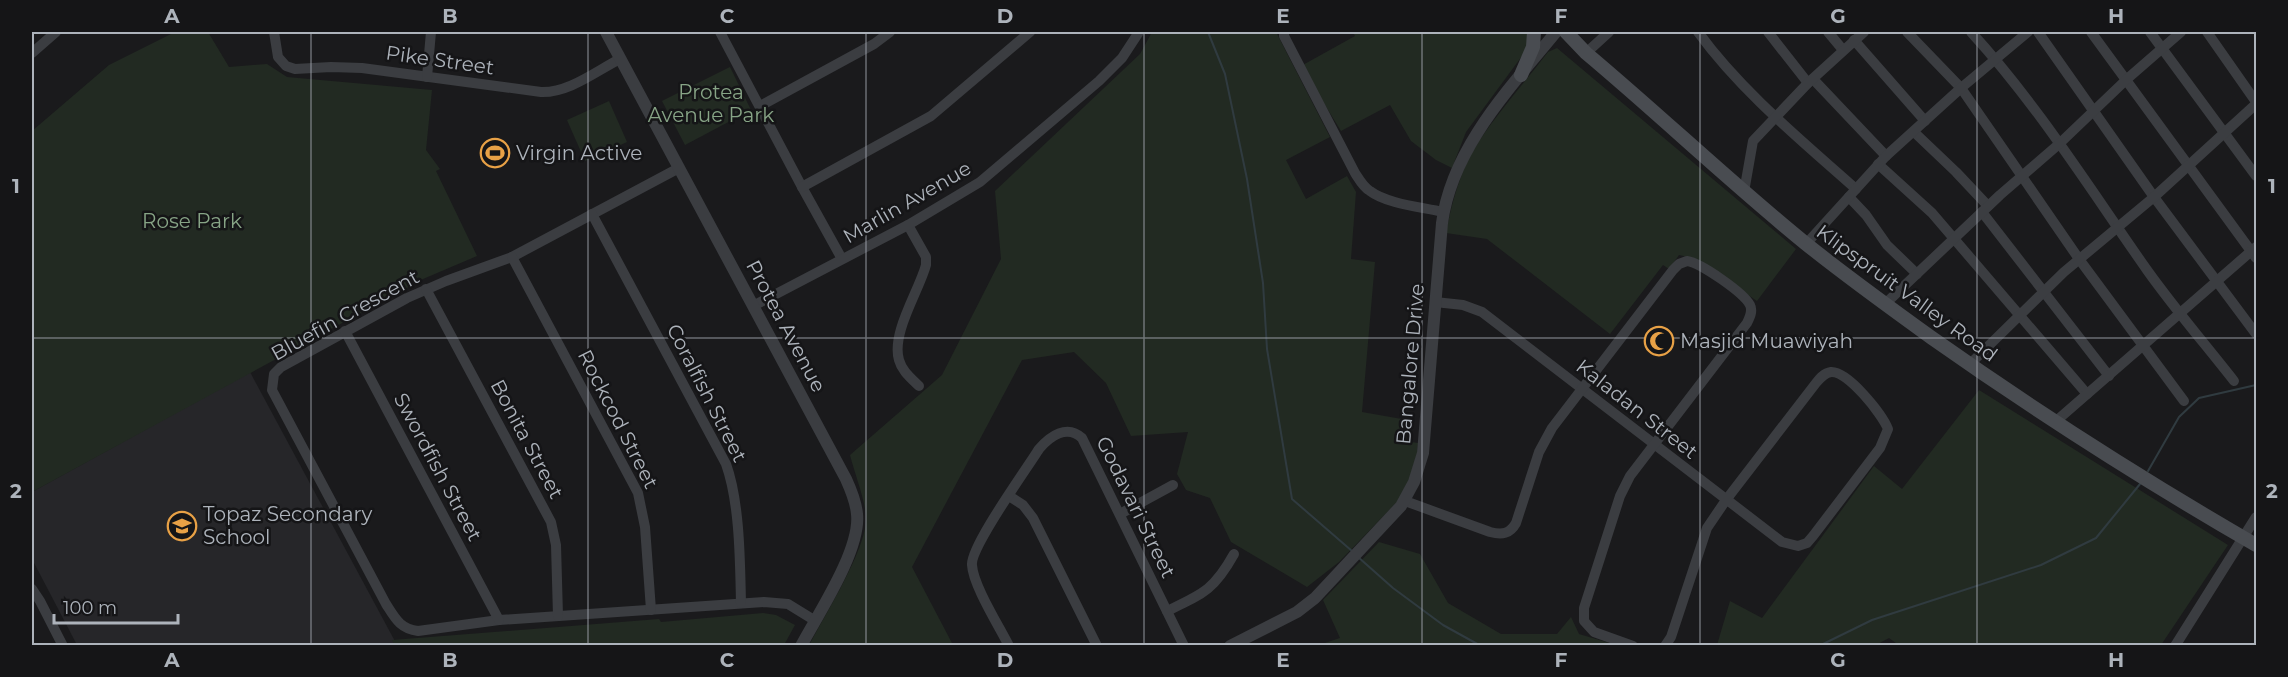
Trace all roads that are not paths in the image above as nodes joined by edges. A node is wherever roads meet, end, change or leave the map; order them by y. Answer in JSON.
{"nodes":[{"id":1,"x":56,"y":32,"type":"edge"},
{"id":2,"x":274,"y":32,"type":"edge"},
{"id":3,"x":431,"y":32,"type":"edge"},
{"id":4,"x":606,"y":32,"type":"edge"},
{"id":5,"x":720,"y":32,"type":"edge"},
{"id":6,"x":890,"y":32,"type":"edge"},
{"id":7,"x":1030,"y":32,"type":"edge"},
{"id":8,"x":1139,"y":32,"type":"edge"},
{"id":9,"x":1284,"y":32,"type":"edge"},
{"id":10,"x":1534,"y":32,"type":"edge"},
{"id":11,"x":1556,"y":32,"type":"edge"},
{"id":12,"x":1566,"y":32,"type":"edge"},
{"id":13,"x":1609,"y":32,"type":"edge"},
{"id":14,"x":1698,"y":32,"type":"edge"},
{"id":15,"x":1768,"y":32,"type":"edge"},
{"id":16,"x":1828,"y":32,"type":"edge"},
{"id":17,"x":1864,"y":32,"type":"edge"},
{"id":18,"x":1906,"y":32,"type":"edge"},
{"id":19,"x":1971,"y":32,"type":"edge"},
{"id":20,"x":2028,"y":32,"type":"edge"},
{"id":21,"x":2038,"y":32,"type":"edge"},
{"id":22,"x":2091,"y":32,"type":"edge"},
{"id":23,"x":2150,"y":32,"type":"edge"},
{"id":24,"x":2181,"y":32,"type":"edge"},
{"id":25,"x":2207,"y":32,"type":"edge"},
{"id":26,"x":1854,"y":40,"type":"junction"},
{"id":27,"x":2163,"y":49,"type":"junction"},
{"id":28,"x":1843,"y":50,"type":"junction"},
{"id":29,"x":32,"y":52,"type":"edge"},
{"id":30,"x":1586,"y":53,"type":"junction"},
{"id":31,"x":1995,"y":58,"type":"junction"},
{"id":32,"x":620,"y":59,"type":"junction"},
{"id":33,"x":1521,"y":75,"type":"junction"},
{"id":34,"x":427,"y":78,"type":"junction"},
{"id":35,"x":2127,"y":79,"type":"junction"},
{"id":36,"x":1811,"y":81,"type":"junction"},
{"id":37,"x":1961,"y":88,"type":"junction"},
{"id":38,"x":2256,"y":103,"type":"edge"},
{"id":39,"x":760,"y":106,"type":"junction"},
{"id":40,"x":2094,"y":112,"type":"junction"},
{"id":41,"x":1776,"y":116,"type":"junction"},
{"id":42,"x":1925,"y":121,"type":"junction"},
{"id":43,"x":1914,"y":132,"type":"junction"},
{"id":44,"x":2224,"y":133,"type":"junction"},
{"id":45,"x":2059,"y":144,"type":"junction"},
{"id":46,"x":1882,"y":160,"type":"junction"},
{"id":47,"x":2188,"y":165,"type":"junction"},
{"id":48,"x":679,"y":168,"type":"junction"},
{"id":49,"x":2023,"y":175,"type":"junction"},
{"id":50,"x":2256,"y":176,"type":"edge"},
{"id":51,"x":802,"y":187,"type":"junction"},
{"id":52,"x":1744,"y":192,"type":"junction"},
{"id":53,"x":1852,"y":193,"type":"junction"},
{"id":54,"x":2154,"y":197,"type":"junction"},
{"id":55,"x":1985,"y":209,"type":"junction"},
{"id":56,"x":1443,"y":212,"type":"junction"},
{"id":57,"x":592,"y":214,"type":"junction"},
{"id":58,"x":908,"y":225,"type":"junction"},
{"id":59,"x":2118,"y":227,"type":"junction"},
{"id":60,"x":1956,"y":239,"type":"junction"},
{"id":61,"x":1806,"y":244,"type":"junction"},
{"id":62,"x":2255,"y":252,"type":"edge"},
{"id":63,"x":512,"y":257,"type":"junction"},
{"id":64,"x":842,"y":259,"type":"junction"},
{"id":65,"x":2079,"y":259,"type":"junction"},
{"id":66,"x":1917,"y":274,"type":"junction"},
{"id":67,"x":2217,"y":281,"type":"junction"},
{"id":68,"x":426,"y":290,"type":"junction"},
{"id":69,"x":2043,"y":292,"type":"junction"},
{"id":70,"x":1435,"y":302,"type":"junction"},
{"id":71,"x":1885,"y":304,"type":"junction"},
{"id":72,"x":753,"y":306,"type":"junction"},
{"id":73,"x":2181,"y":313,"type":"junction"},
{"id":74,"x":2019,"y":316,"type":"junction"},
{"id":75,"x":345,"y":331,"type":"junction"},
{"id":76,"x":2256,"y":334,"type":"edge"},
{"id":77,"x":2144,"y":345,"type":"junction"},
{"id":78,"x":1970,"y":364,"type":"junction"},
{"id":79,"x":2109,"y":376,"type":"junction"},
{"id":80,"x":2234,"y":381,"type":"dead end"},
{"id":81,"x":919,"y":386,"type":"dead end"},
{"id":82,"x":1582,"y":389,"type":"junction"},
{"id":83,"x":2087,"y":394,"type":"junction"},
{"id":84,"x":2184,"y":401,"type":"dead end"},
{"id":85,"x":2055,"y":422,"type":"junction"},
{"id":86,"x":1655,"y":445,"type":"junction"},
{"id":87,"x":1173,"y":485,"type":"dead end"},
{"id":88,"x":1010,"y":496,"type":"junction"},
{"id":89,"x":1726,"y":500,"type":"junction"},
{"id":90,"x":1405,"y":501,"type":"junction"},
{"id":91,"x":1120,"y":514,"type":"junction"},
{"id":92,"x":2256,"y":517,"type":"edge"},
{"id":93,"x":2250,"y":541,"type":"edge"},
{"id":94,"x":1234,"y":554,"type":"dead end"},
{"id":95,"x":32,"y":589,"type":"edge"},
{"id":96,"x":741,"y":603,"type":"junction"},
{"id":97,"x":651,"y":610,"type":"junction"},
{"id":98,"x":1167,"y":611,"type":"junction"},
{"id":99,"x":558,"y":616,"type":"junction"},
{"id":100,"x":499,"y":620,"type":"junction"},
{"id":101,"x":814,"y":620,"type":"junction"},
{"id":102,"x":63,"y":645,"type":"edge"},
{"id":103,"x":801,"y":645,"type":"edge"},
{"id":104,"x":1009,"y":645,"type":"edge"},
{"id":105,"x":1097,"y":645,"type":"edge"},
{"id":106,"x":1184,"y":645,"type":"edge"},
{"id":107,"x":1230,"y":645,"type":"edge"},
{"id":108,"x":1633,"y":645,"type":"edge"},
{"id":109,"x":1665,"y":645,"type":"edge"},
{"id":110,"x":2175,"y":645,"type":"edge"}],
"edges":[{"from":1,"to":29,"type":"street"},
{"from":2,"to":34,"type":"street","name":"Pike Street"},
{"from":3,"to":34,"type":"street"},
{"from":4,"to":32,"type":"street","name":"Protea Avenue"},
{"from":5,"to":39,"type":"street"},
{"from":6,"to":39,"type":"street"},
{"from":7,"to":51,"type":"street"},
{"from":8,"to":58,"type":"street","name":"Marlin Avenue"},
{"from":9,"to":56,"type":"street"},
{"from":10,"to":33,"type":"main road"},
{"from":11,"to":33,"type":"street","name":"Bangalore Drive"},
{"from":12,"to":30,"type":"main road","name":"Klipspruit Valley Road"},
{"from":13,"to":30,"type":"street"},
{"from":14,"to":41,"type":"street"},
{"from":15,"to":36,"type":"street"},
{"from":16,"to":28,"type":"street"},
{"from":17,"to":26,"type":"street"},
{"from":18,"to":37,"type":"street"},
{"from":19,"to":31,"type":"street"},
{"from":20,"to":31,"type":"street"},
{"from":21,"to":40,"type":"street"},
{"from":22,"to":35,"type":"street"},
{"from":23,"to":27,"type":"street"},
{"from":24,"to":27,"type":"street"},
{"from":25,"to":38,"type":"street"},
{"from":26,"to":28,"type":"street"},
{"from":26,"to":42,"type":"street"},
{"from":27,"to":35,"type":"street"},
{"from":27,"to":44,"type":"street"},
{"from":28,"to":36,"type":"street"},
{"from":30,"to":52,"type":"main road","name":"Klipspruit Valley Road"},
{"from":31,"to":37,"type":"street"},
{"from":31,"to":45,"type":"street"},
{"from":32,"to":34,"type":"street","name":"Pike Street"},
{"from":32,"to":48,"type":"street","name":"Protea Avenue"},
{"from":33,"to":56,"type":"street","name":"Bangalore Drive"},
{"from":35,"to":40,"type":"street"},
{"from":35,"to":47,"type":"street"},
{"from":36,"to":41,"type":"street"},
{"from":36,"to":46,"type":"street"},
{"from":37,"to":42,"type":"street"},
{"from":37,"to":49,"type":"street"},
{"from":38,"to":44,"type":"street"},
{"from":39,"to":51,"type":"street"},
{"from":40,"to":45,"type":"street"},
{"from":40,"to":54,"type":"street"},
{"from":41,"to":52,"type":"street"},
{"from":41,"to":53,"type":"street"},
{"from":42,"to":43,"type":"street"},
{"from":43,"to":46,"type":"street"},
{"from":43,"to":55,"type":"street"},
{"from":44,"to":47,"type":"street"},
{"from":44,"to":50,"type":"street"},
{"from":45,"to":49,"type":"street"},
{"from":45,"to":59,"type":"street"},
{"from":46,"to":53,"type":"street"},
{"from":46,"to":60,"type":"street"},
{"from":47,"to":54,"type":"street"},
{"from":47,"to":62,"type":"street"},
{"from":48,"to":57,"type":"street","name":"Bluefin Crescent"},
{"from":48,"to":72,"type":"street","name":"Protea Avenue"},
{"from":49,"to":55,"type":"street"},
{"from":49,"to":65,"type":"street"},
{"from":51,"to":64,"type":"street"},
{"from":52,"to":61,"type":"main road","name":"Klipspruit Valley Road"},
{"from":53,"to":61,"type":"street"},
{"from":53,"to":66,"type":"street"},
{"from":54,"to":59,"type":"street"},
{"from":54,"to":67,"type":"street"},
{"from":55,"to":60,"type":"street"},
{"from":55,"to":69,"type":"street"},
{"from":56,"to":70,"type":"street","name":"Bangalore Drive"},
{"from":57,"to":63,"type":"street","name":"Bluefin Crescent"},
{"from":57,"to":96,"type":"street","name":"Coralfish Street"},
{"from":58,"to":64,"type":"street","name":"Marlin Avenue"},
{"from":58,"to":81,"type":"street"},
{"from":59,"to":65,"type":"street"},
{"from":59,"to":73,"type":"street"},
{"from":60,"to":66,"type":"street"},
{"from":60,"to":74,"type":"street"},
{"from":61,"to":71,"type":"main road","name":"Klipspruit Valley Road"},
{"from":62,"to":67,"type":"street"},
{"from":63,"to":68,"type":"street","name":"Bluefin Crescent"},
{"from":63,"to":97,"type":"street","name":"Rockcod Street"},
{"from":64,"to":72,"type":"street","name":"Marlin Avenue"},
{"from":65,"to":69,"type":"street"},
{"from":65,"to":77,"type":"street"},
{"from":66,"to":71,"type":"street"},
{"from":67,"to":73,"type":"street"},
{"from":67,"to":76,"type":"street"},
{"from":68,"to":75,"type":"street","name":"Bluefin Crescent"},
{"from":68,"to":99,"type":"street","name":"Bonita Street"},
{"from":69,"to":74,"type":"street"},
{"from":69,"to":79,"type":"street"},
{"from":70,"to":82,"type":"street","name":"Kaladan Street"},
{"from":70,"to":90,"type":"street","name":"Bangalore Drive"},
{"from":71,"to":78,"type":"main road","name":"Klipspruit Valley Road"},
{"from":72,"to":101,"type":"street","name":"Protea Avenue"},
{"from":73,"to":77,"type":"street"},
{"from":73,"to":80,"type":"street"},
{"from":74,"to":78,"type":"street"},
{"from":74,"to":83,"type":"street"},
{"from":75,"to":100,"type":"street","name":"Swordfish Street"},
{"from":75,"to":100,"type":"street","name":"Bluefin Crescent"},
{"from":77,"to":79,"type":"street"},
{"from":77,"to":84,"type":"street"},
{"from":78,"to":85,"type":"main road","name":"Klipspruit Valley Road"},
{"from":79,"to":83,"type":"street"},
{"from":82,"to":86,"type":"street","name":"Kaladan Street"},
{"from":82,"to":86,"type":"street"},
{"from":82,"to":90,"type":"street"},
{"from":83,"to":85,"type":"street"},
{"from":85,"to":93,"type":"main road","name":"Klipspruit Valley Road"},
{"from":86,"to":89,"type":"street","name":"Kaladan Street"},
{"from":86,"to":108,"type":"street"},
{"from":87,"to":91,"type":"street"},
{"from":88,"to":91,"type":"street","name":"Godavari Street"},
{"from":88,"to":104,"type":"street","name":"Godavari Street"},
{"from":88,"to":105,"type":"street"},
{"from":89,"to":89,"type":"street","name":"Kaladan Street"},
{"from":89,"to":109,"type":"street"},
{"from":90,"to":107,"type":"street","name":"Bangalore Drive"},
{"from":91,"to":98,"type":"street","name":"Godavari Street"},
{"from":92,"to":93,"type":"street"},
{"from":93,"to":110,"type":"street"},
{"from":94,"to":98,"type":"street"},
{"from":95,"to":102,"type":"street"},
{"from":96,"to":97,"type":"street","name":"Bluefin Crescent"},
{"from":96,"to":101,"type":"street","name":"Bluefin Crescent"},
{"from":97,"to":99,"type":"street","name":"Bluefin Crescent"},
{"from":98,"to":106,"type":"street","name":"Godavari Street"},
{"from":99,"to":100,"type":"street","name":"Bluefin Crescent"},
{"from":101,"to":103,"type":"street","name":"Protea Avenue"}]}
